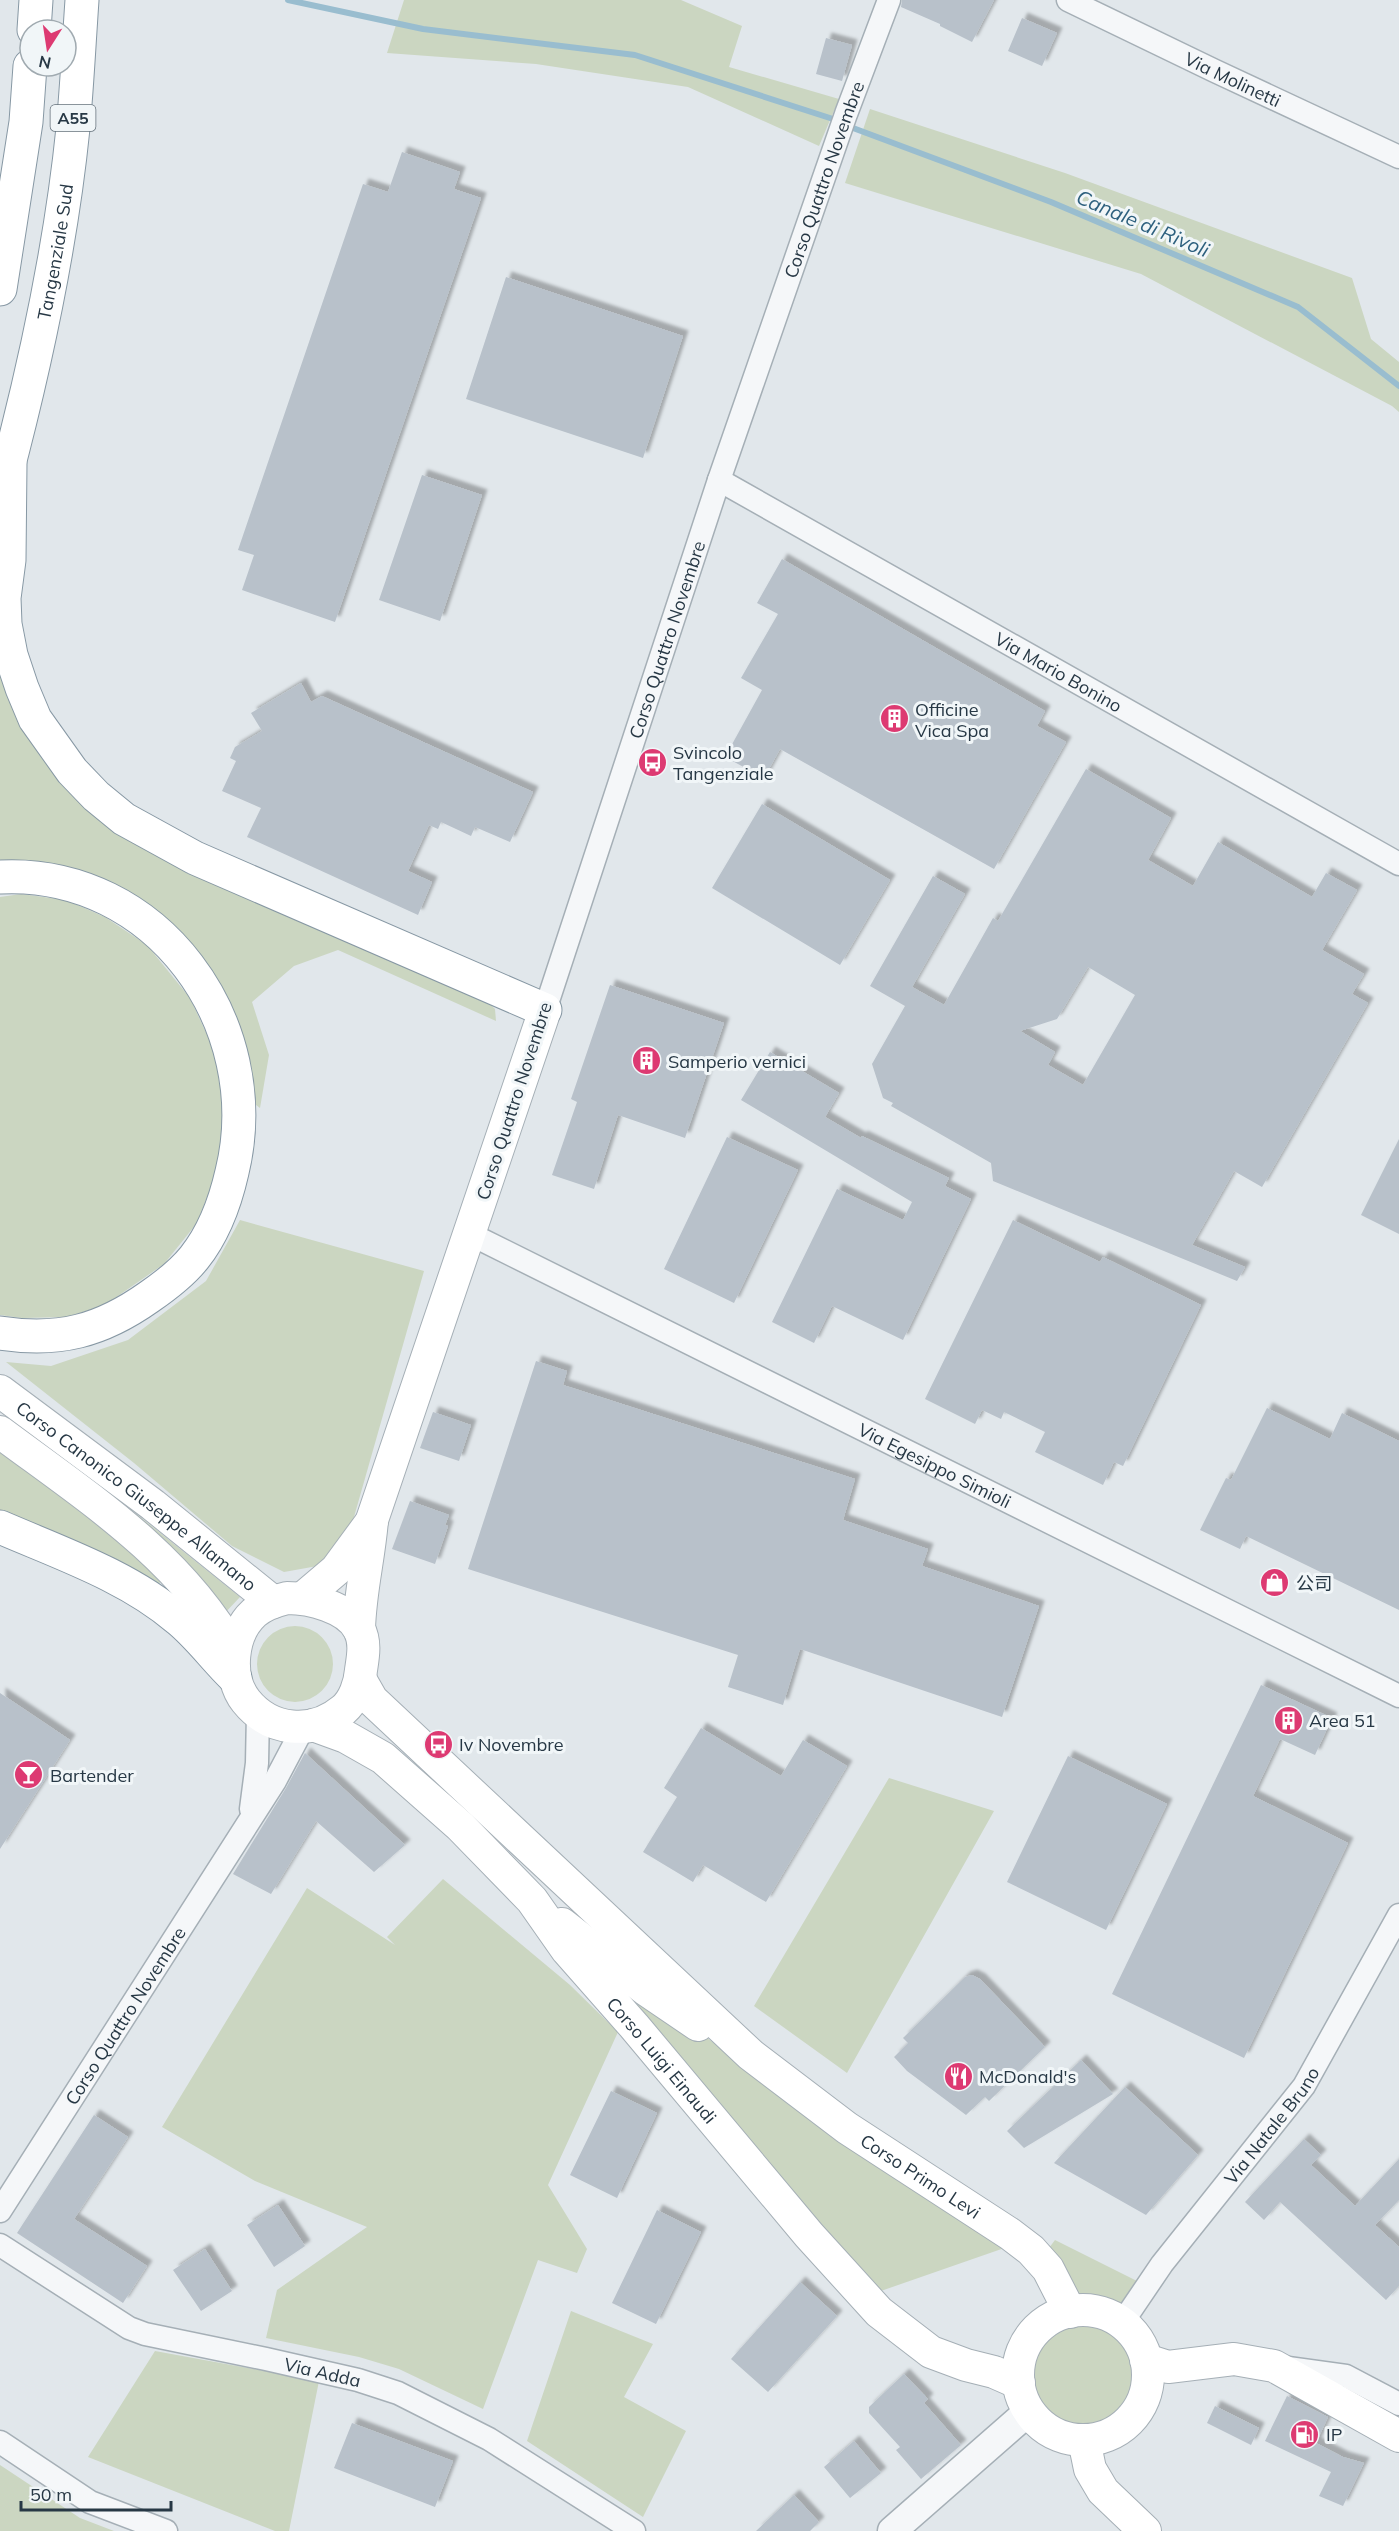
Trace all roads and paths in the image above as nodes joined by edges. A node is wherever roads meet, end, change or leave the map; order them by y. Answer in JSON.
{"nodes":[{"id":1,"x":36,"y":0,"type":"edge"},
{"id":2,"x":82,"y":0,"type":"edge"},
{"id":3,"x":889,"y":0,"type":"edge"},
{"id":4,"x":1068,"y":0,"type":"edge"},
{"id":5,"x":35,"y":18,"type":"edge"},
{"id":6,"x":29,"y":78,"type":"edge"},
{"id":7,"x":1399,"y":157,"type":"edge"},
{"id":8,"x":0,"y":289,"type":"edge"},
{"id":9,"x":10,"y":463,"type":"junction"},
{"id":10,"x":719,"y":480,"type":"junction"},
{"id":11,"x":0,"y":500,"type":"edge"},
{"id":12,"x":1399,"y":864,"type":"edge"},
{"id":13,"x":0,"y":877,"type":"edge"},
{"id":14,"x":545,"y":1010,"type":"junction"},
{"id":15,"x":470,"y":1234,"type":"junction"},
{"id":16,"x":0,"y":1333,"type":"edge"},
{"id":17,"x":0,"y":1391,"type":"edge"},
{"id":18,"x":0,"y":1432,"type":"edge"},
{"id":19,"x":372,"y":1520,"type":"junction"},
{"id":20,"x":0,"y":1527,"type":"edge"},
{"id":21,"x":303,"y":1598,"type":"junction"},
{"id":22,"x":273,"y":1602,"type":"junction"},
{"id":23,"x":359,"y":1629,"type":"junction"},
{"id":24,"x":235,"y":1665,"type":"junction"},
{"id":25,"x":360,"y":1679,"type":"junction"},
{"id":26,"x":1399,"y":1696,"type":"edge"},
{"id":27,"x":258,"y":1713,"type":"junction"},
{"id":28,"x":308,"y":1726,"type":"junction"},
{"id":29,"x":249,"y":1819,"type":"junction"},
{"id":30,"x":532,"y":1900,"type":"junction"},
{"id":31,"x":1399,"y":1915,"type":"edge"},
{"id":32,"x":751,"y":2055,"type":"junction"},
{"id":33,"x":0,"y":2211,"type":"edge"},
{"id":34,"x":0,"y":2245,"type":"edge"},
{"id":35,"x":1070,"y":2312,"type":"junction"},
{"id":36,"x":1122,"y":2323,"type":"junction"},
{"id":37,"x":1146,"y":2360,"type":"junction"},
{"id":38,"x":1274,"y":2366,"type":"junction"},
{"id":39,"x":1185,"y":2367,"type":"junction"},
{"id":40,"x":1144,"y":2400,"type":"junction"},
{"id":41,"x":1399,"y":2404,"type":"edge"},
{"id":42,"x":1028,"y":2405,"type":"junction"},
{"id":43,"x":1399,"y":2436,"type":"edge"},
{"id":44,"x":1097,"y":2438,"type":"junction"},
{"id":45,"x":0,"y":2442,"type":"edge"},
{"id":46,"x":166,"y":2531,"type":"edge"},
{"id":47,"x":634,"y":2531,"type":"edge"},
{"id":48,"x":892,"y":2531,"type":"edge"},
{"id":49,"x":1145,"y":2531,"type":"edge"}],
"edges":[{"from":1,"to":5,"type":"highway"},
{"from":2,"to":9,"type":"highway","name":"Tangenziale Sud","number":"A55"},
{"from":3,"to":10,"type":"street","name":"Corso Quattro Novembre"},
{"from":4,"to":7,"type":"street","name":"Via Molinetti"},
{"from":6,"to":8,"type":"highway","number":"A55"},
{"from":9,"to":11,"type":"highway","name":"Tangenziale Sud","number":"A55"},
{"from":9,"to":14,"type":"highway"},
{"from":10,"to":12,"type":"street","name":"Via Mario Bonino"},
{"from":10,"to":14,"type":"street","name":"Corso Quattro Novembre"},
{"from":13,"to":16,"type":"highway"},
{"from":14,"to":15,"type":"main road","name":"Corso Quattro Novembre"},
{"from":15,"to":19,"type":"main road","name":"Corso Quattro Novembre"},
{"from":15,"to":26,"type":"street","name":"Via Egesippo Simioli"},
{"from":17,"to":22,"type":"main road","name":"Corso Canonico Giuseppe Allamano"},
{"from":18,"to":24,"type":"main road","name":"Corso Canonico Giuseppe Allamano"},
{"from":19,"to":21,"type":"main road","name":"Corso Quattro Novembre"},
{"from":19,"to":23,"type":"main road","name":"Corso Quattro Novembre"},
{"from":20,"to":24,"type":"highway"},
{"from":21,"to":22,"type":"main road"},
{"from":21,"to":23,"type":"main road"},
{"from":22,"to":24,"type":"main road"},
{"from":23,"to":25,"type":"main road"},
{"from":24,"to":27,"type":"main road"},
{"from":25,"to":28,"type":"main road"},
{"from":25,"to":32,"type":"main road","name":"Corso Primo Levi"},
{"from":27,"to":28,"type":"main road"},
{"from":27,"to":29,"type":"street","name":"Corso Quattro Novembre"},
{"from":28,"to":29,"type":"street","name":"Corso Quattro Novembre"},
{"from":28,"to":30,"type":"main road","name":"Corso Luigi Einaudi"},
{"from":29,"to":33,"type":"street","name":"Corso Quattro Novembre"},
{"from":30,"to":32,"type":"main road","name":"Corso Primo Levi"},
{"from":30,"to":42,"type":"main road","name":"Corso Luigi Einaudi"},
{"from":31,"to":36,"type":"street","name":"Via Natale Bruno"},
{"from":32,"to":35,"type":"main road","name":"Corso Primo Levi"},
{"from":34,"to":47,"type":"street","name":"Via Adda"},
{"from":35,"to":36,"type":"main road"},
{"from":35,"to":42,"type":"main road"},
{"from":36,"to":37,"type":"main road"},
{"from":37,"to":39,"type":"main road"},
{"from":37,"to":40,"type":"main road"},
{"from":38,"to":39,"type":"main road"},
{"from":38,"to":41,"type":"street"},
{"from":38,"to":43,"type":"main road"},
{"from":39,"to":40,"type":"main road"},
{"from":40,"to":44,"type":"main road"},
{"from":42,"to":44,"type":"main road"},
{"from":42,"to":48,"type":"street"},
{"from":44,"to":49,"type":"main road"},
{"from":45,"to":46,"type":"street"}]}
